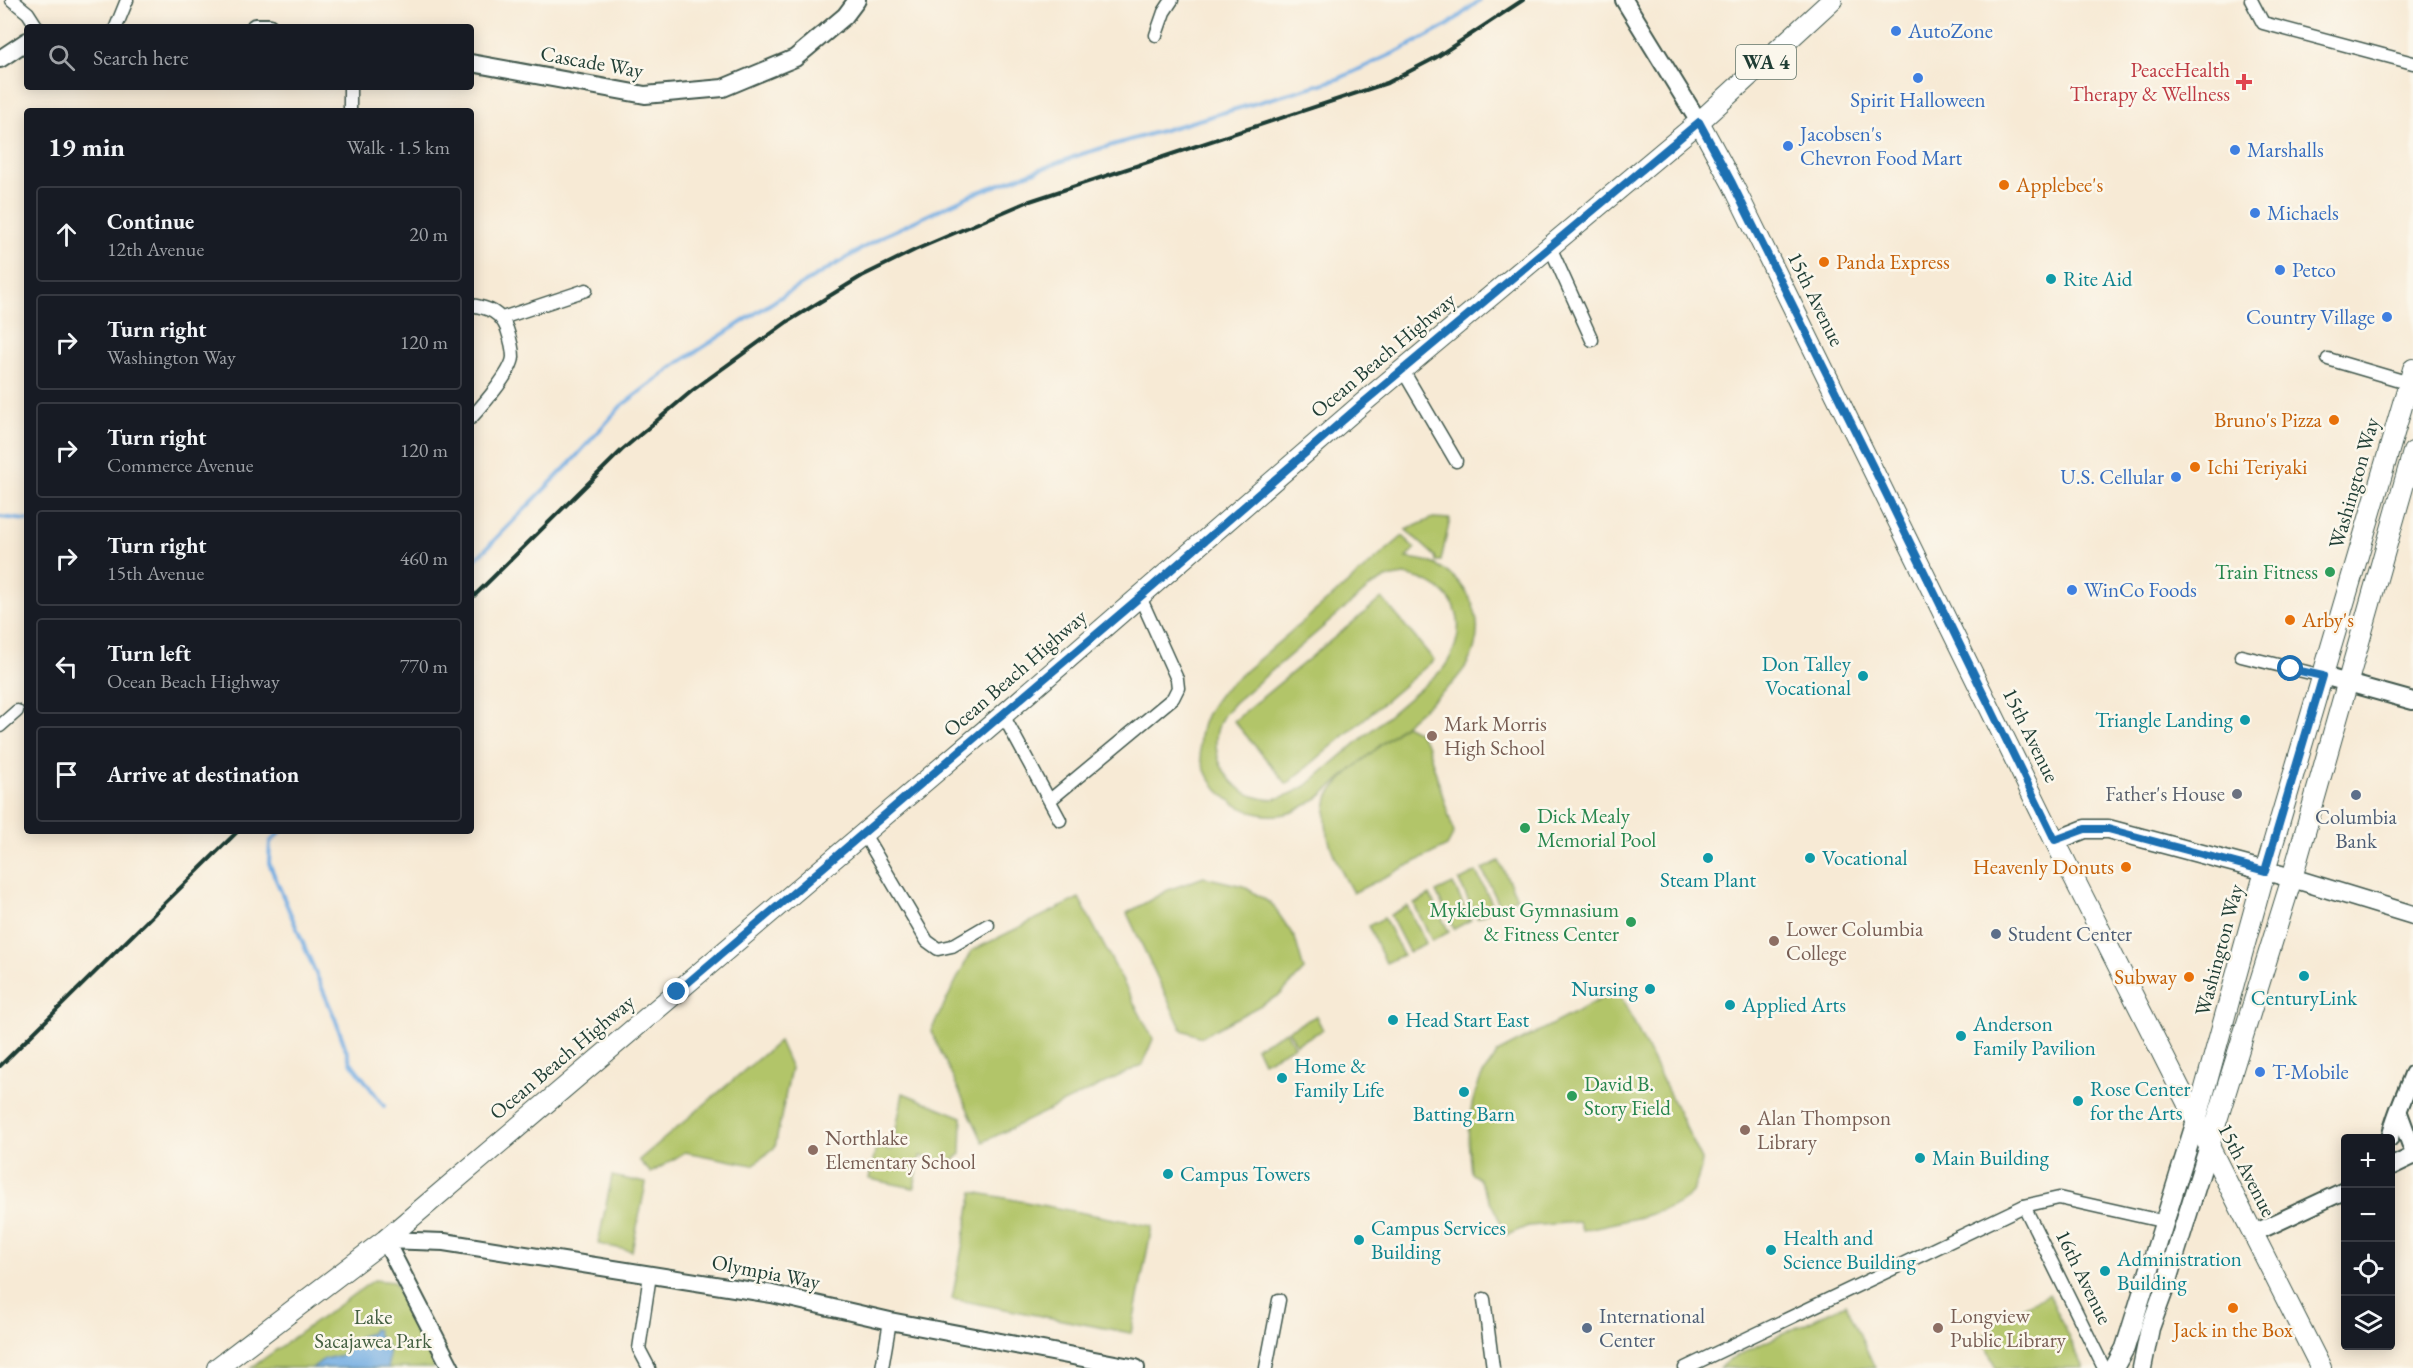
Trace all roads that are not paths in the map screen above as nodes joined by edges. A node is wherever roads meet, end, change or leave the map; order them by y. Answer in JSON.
{"nodes":[{"id":1,"x":12,"y":0,"type":"edge"},
{"id":2,"x":127,"y":0,"type":"edge"},
{"id":3,"x":857,"y":0,"type":"edge"},
{"id":4,"x":1172,"y":0,"type":"edge"},
{"id":5,"x":1624,"y":0,"type":"edge"},
{"id":6,"x":1832,"y":0,"type":"edge"},
{"id":7,"x":2251,"y":0,"type":"edge"},
{"id":8,"x":35,"y":24,"type":"edge"},
{"id":9,"x":117,"y":24,"type":"edge"},
{"id":10,"x":1156,"y":35,"type":"dead end"},
{"id":11,"x":24,"y":42,"type":"edge"},
{"id":12,"x":0,"y":59,"type":"edge"},
{"id":13,"x":2413,"y":63,"type":"edge"},
{"id":14,"x":474,"y":64,"type":"edge"},
{"id":15,"x":350,"y":90,"type":"edge"},
{"id":16,"x":350,"y":108,"type":"edge"},
{"id":17,"x":1699,"y":122,"type":"junction"},
{"id":18,"x":1550,"y":247,"type":"junction"},
{"id":19,"x":586,"y":290,"type":"dead end"},
{"id":20,"x":474,"y":306,"type":"edge"},
{"id":21,"x":502,"y":318,"type":"junction"},
{"id":22,"x":1592,"y":340,"type":"dead end"},
{"id":23,"x":2328,"y":359,"type":"dead end"},
{"id":24,"x":1402,"y":369,"type":"junction"},
{"id":25,"x":2412,"y":378,"type":"edge"},
{"id":26,"x":474,"y":414,"type":"edge"},
{"id":27,"x":2413,"y":452,"type":"edge"},
{"id":28,"x":1456,"y":461,"type":"dead end"},
{"id":29,"x":1140,"y":597,"type":"junction"},
{"id":30,"x":2241,"y":656,"type":"dead end"},
{"id":31,"x":2323,"y":676,"type":"junction"},
{"id":32,"x":2347,"y":683,"type":"junction"},
{"id":33,"x":2413,"y":701,"type":"edge"},
{"id":34,"x":17,"y":711,"type":"dead end"},
{"id":35,"x":1003,"y":715,"type":"junction"},
{"id":36,"x":0,"y":726,"type":"edge"},
{"id":37,"x":1050,"y":800,"type":"junction"},
{"id":38,"x":1060,"y":820,"type":"dead end"},
{"id":39,"x":864,"y":834,"type":"junction"},
{"id":40,"x":2055,"y":840,"type":"junction"},
{"id":41,"x":2265,"y":871,"type":"junction"},
{"id":42,"x":2292,"y":878,"type":"junction"},
{"id":43,"x":2413,"y":915,"type":"edge"},
{"id":44,"x":988,"y":925,"type":"dead end"},
{"id":45,"x":2413,"y":1074,"type":"edge"},
{"id":46,"x":2399,"y":1113,"type":"junction"},
{"id":47,"x":2196,"y":1121,"type":"junction"},
{"id":48,"x":2391,"y":1134,"type":"edge"},
{"id":49,"x":2209,"y":1146,"type":"junction"},
{"id":50,"x":2413,"y":1150,"type":"edge"},
{"id":51,"x":2413,"y":1156,"type":"edge"},
{"id":52,"x":2395,"y":1165,"type":"edge"},
{"id":53,"x":2341,"y":1192,"type":"edge"},
{"id":54,"x":2024,"y":1206,"type":"junction"},
{"id":55,"x":2166,"y":1222,"type":"junction"},
{"id":56,"x":2252,"y":1234,"type":"junction"},
{"id":57,"x":385,"y":1240,"type":"junction"},
{"id":58,"x":650,"y":1275,"type":"junction"},
{"id":59,"x":1484,"y":1299,"type":"dead end"},
{"id":60,"x":1279,"y":1300,"type":"dead end"},
{"id":61,"x":890,"y":1322,"type":"junction"},
{"id":62,"x":1080,"y":1362,"type":"edge"},
{"id":63,"x":1692,"y":1366,"type":"edge"},
{"id":64,"x":218,"y":1368,"type":"edge"},
{"id":65,"x":451,"y":1368,"type":"edge"},
{"id":66,"x":649,"y":1368,"type":"edge"},
{"id":67,"x":882,"y":1368,"type":"edge"},
{"id":68,"x":1136,"y":1368,"type":"edge"},
{"id":69,"x":1266,"y":1368,"type":"edge"},
{"id":70,"x":1493,"y":1368,"type":"edge"},
{"id":71,"x":2104,"y":1368,"type":"edge"},
{"id":72,"x":2114,"y":1368,"type":"edge"},
{"id":73,"x":2142,"y":1368,"type":"edge"},
{"id":74,"x":2322,"y":1368,"type":"edge"}],
"edges":[{"from":1,"to":8,"type":"street"},
{"from":2,"to":9,"type":"street"},
{"from":3,"to":14,"type":"street","name":"Cascade Way"},
{"from":4,"to":10,"type":"street"},
{"from":5,"to":17,"type":"street"},
{"from":6,"to":17,"type":"main road","name":"Ocean Beach Highway","number":"WA 4"},
{"from":7,"to":13,"type":"street"},
{"from":11,"to":12,"type":"street"},
{"from":15,"to":16,"type":"street"},
{"from":17,"to":18,"type":"main road","name":"Ocean Beach Highway","number":"WA 4"},
{"from":17,"to":40,"type":"main road","name":"15th Avenue"},
{"from":18,"to":22,"type":"street"},
{"from":18,"to":24,"type":"main road","name":"Ocean Beach Highway","number":"WA 4"},
{"from":19,"to":21,"type":"street"},
{"from":20,"to":21,"type":"street"},
{"from":21,"to":26,"type":"street"},
{"from":23,"to":25,"type":"street"},
{"from":24,"to":28,"type":"street"},
{"from":24,"to":29,"type":"main road","name":"Ocean Beach Highway","number":"WA 4"},
{"from":25,"to":31,"type":"main road","name":"Washington Way"},
{"from":27,"to":32,"type":"main road"},
{"from":29,"to":35,"type":"main road","name":"Ocean Beach Highway","number":"WA 4"},
{"from":29,"to":37,"type":"street"},
{"from":30,"to":31,"type":"street"},
{"from":31,"to":32,"type":"street"},
{"from":31,"to":41,"type":"main road","name":"Washington Way"},
{"from":32,"to":33,"type":"street"},
{"from":32,"to":42,"type":"main road"},
{"from":34,"to":36,"type":"street"},
{"from":35,"to":37,"type":"street"},
{"from":35,"to":39,"type":"main road","name":"Ocean Beach Highway","number":"WA 4"},
{"from":37,"to":38,"type":"street"},
{"from":39,"to":44,"type":"street"},
{"from":39,"to":57,"type":"main road","name":"Ocean Beach Highway","number":"WA 4"},
{"from":40,"to":41,"type":"main road"},
{"from":40,"to":47,"type":"main road","name":"15th Avenue"},
{"from":41,"to":42,"type":"main road"},
{"from":41,"to":47,"type":"main road","name":"Washington Way"},
{"from":42,"to":43,"type":"main road"},
{"from":42,"to":49,"type":"main road"},
{"from":45,"to":46,"type":"street"},
{"from":46,"to":48,"type":"street"},
{"from":46,"to":50,"type":"street"},
{"from":47,"to":49,"type":"main road","name":"15th Avenue"},
{"from":47,"to":55,"type":"main road","name":"Washington Way"},
{"from":49,"to":56,"type":"main road","name":"15th Avenue"},
{"from":49,"to":73,"type":"main road"},
{"from":51,"to":52,"type":"street"},
{"from":53,"to":56,"type":"street"},
{"from":54,"to":55,"type":"street"},
{"from":54,"to":63,"type":"street"},
{"from":54,"to":71,"type":"street","name":"16th Avenue"},
{"from":55,"to":72,"type":"main road","name":"Washington Way"},
{"from":56,"to":74,"type":"main road","name":"15th Avenue"},
{"from":57,"to":58,"type":"street","name":"Olympia Way"},
{"from":57,"to":64,"type":"main road","name":"Ocean Beach Highway","number":"WA 4"},
{"from":57,"to":65,"type":"street"},
{"from":58,"to":61,"type":"street","name":"Olympia Way"},
{"from":58,"to":66,"type":"street"},
{"from":59,"to":70,"type":"street"},
{"from":60,"to":69,"type":"street"},
{"from":61,"to":62,"type":"street","name":"Olympia Way"},
{"from":61,"to":67,"type":"street"},
{"from":62,"to":68,"type":"street","name":"Olympia Way"}]}
